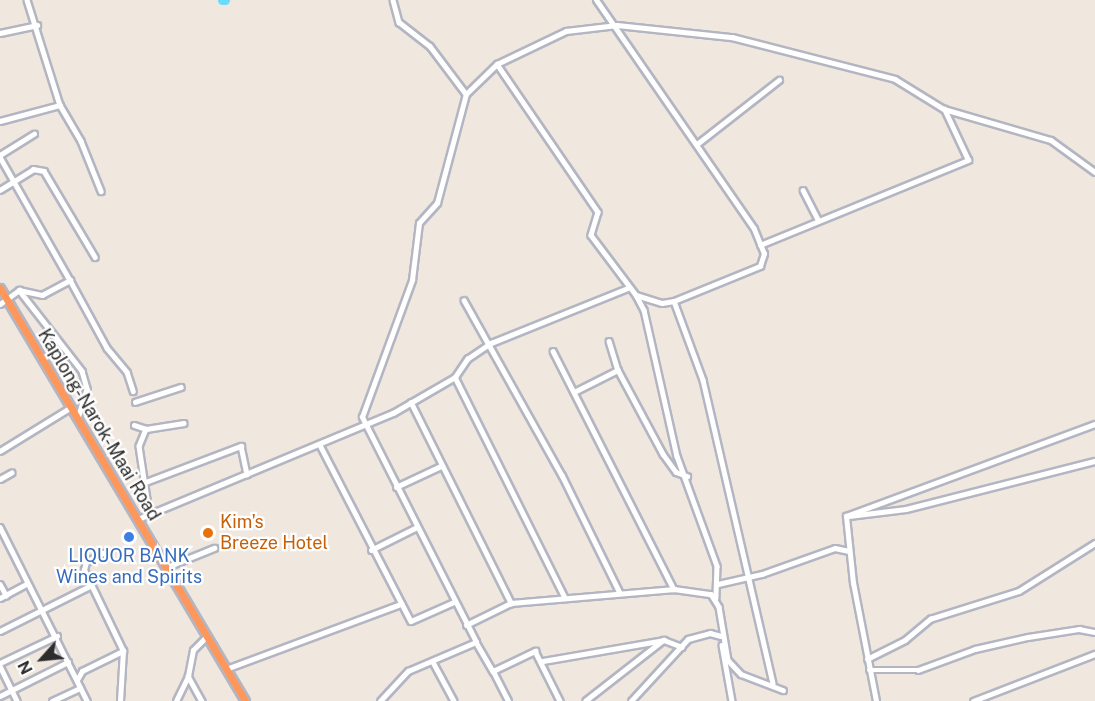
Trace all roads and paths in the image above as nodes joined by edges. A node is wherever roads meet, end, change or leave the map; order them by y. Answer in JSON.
{"nodes":[{"id":1,"x":27,"y":0,"type":"edge"},
{"id":2,"x":393,"y":0,"type":"edge"},
{"id":3,"x":596,"y":0,"type":"edge"},
{"id":4,"x":37,"y":25,"type":"junction"},
{"id":5,"x":617,"y":25,"type":"junction"},
{"id":6,"x":0,"y":33,"type":"edge"},
{"id":7,"x":497,"y":64,"type":"junction"},
{"id":8,"x":779,"y":80,"type":"dead end"},
{"id":9,"x":466,"y":94,"type":"junction"},
{"id":10,"x":60,"y":105,"type":"junction"},
{"id":11,"x":944,"y":109,"type":"junction"},
{"id":12,"x":0,"y":121,"type":"edge"},
{"id":13,"x":34,"y":134,"type":"dead end"},
{"id":14,"x":697,"y":144,"type":"junction"},
{"id":15,"x":0,"y":156,"type":"edge"},
{"id":16,"x":1095,"y":172,"type":"edge"},
{"id":17,"x":14,"y":180,"type":"junction"},
{"id":18,"x":0,"y":190,"type":"edge"},
{"id":19,"x":803,"y":190,"type":"dead end"},
{"id":20,"x":101,"y":191,"type":"dead end"},
{"id":21,"x":818,"y":219,"type":"junction"},
{"id":22,"x":760,"y":244,"type":"junction"},
{"id":23,"x":95,"y":257,"type":"dead end"},
{"id":24,"x":70,"y":280,"type":"junction"},
{"id":25,"x":0,"y":288,"type":"edge"},
{"id":26,"x":628,"y":288,"type":"junction"},
{"id":27,"x":20,"y":290,"type":"junction"},
{"id":28,"x":636,"y":295,"type":"junction"},
{"id":29,"x":464,"y":300,"type":"dead end"},
{"id":30,"x":674,"y":301,"type":"junction"},
{"id":31,"x":3,"y":302,"type":"edge"},
{"id":32,"x":609,"y":341,"type":"dead end"},
{"id":33,"x":491,"y":343,"type":"junction"},
{"id":34,"x":553,"y":351,"type":"dead end"},
{"id":35,"x":618,"y":370,"type":"junction"},
{"id":36,"x":455,"y":377,"type":"junction"},
{"id":37,"x":181,"y":387,"type":"dead end"},
{"id":38,"x":133,"y":391,"type":"dead end"},
{"id":39,"x":574,"y":392,"type":"junction"},
{"id":40,"x":135,"y":402,"type":"dead end"},
{"id":41,"x":411,"y":402,"type":"junction"},
{"id":42,"x":70,"y":408,"type":"junction"},
{"id":43,"x":78,"y":422,"type":"junction"},
{"id":44,"x":184,"y":423,"type":"dead end"},
{"id":45,"x":1095,"y":424,"type":"edge"},
{"id":46,"x":134,"y":425,"type":"dead end"},
{"id":47,"x":364,"y":426,"type":"junction"},
{"id":48,"x":146,"y":429,"type":"junction"},
{"id":49,"x":320,"y":445,"type":"junction"},
{"id":50,"x":0,"y":452,"type":"edge"},
{"id":51,"x":1095,"y":460,"type":"edge"},
{"id":52,"x":441,"y":466,"type":"junction"},
{"id":53,"x":11,"y":473,"type":"dead end"},
{"id":54,"x":247,"y":474,"type":"junction"},
{"id":55,"x":687,"y":476,"type":"junction"},
{"id":56,"x":0,"y":479,"type":"edge"},
{"id":57,"x":142,"y":483,"type":"junction"},
{"id":58,"x":396,"y":487,"type":"junction"},
{"id":59,"x":149,"y":512,"type":"junction"},
{"id":60,"x":846,"y":516,"type":"junction"},
{"id":61,"x":138,"y":519,"type":"junction"},
{"id":62,"x":0,"y":527,"type":"edge"},
{"id":63,"x":417,"y":527,"type":"junction"},
{"id":64,"x":1095,"y":543,"type":"edge"},
{"id":65,"x":214,"y":548,"type":"dead end"},
{"id":66,"x":371,"y":550,"type":"junction"},
{"id":67,"x":849,"y":551,"type":"junction"},
{"id":68,"x":103,"y":553,"type":"dead end"},
{"id":69,"x":167,"y":567,"type":"junction"},
{"id":70,"x":749,"y":577,"type":"junction"},
{"id":71,"x":0,"y":584,"type":"edge"},
{"id":72,"x":26,"y":584,"type":"junction"},
{"id":73,"x":718,"y":584,"type":"junction"},
{"id":74,"x":90,"y":586,"type":"junction"},
{"id":75,"x":674,"y":589,"type":"junction"},
{"id":76,"x":620,"y":593,"type":"junction"},
{"id":77,"x":6,"y":595,"type":"junction"},
{"id":78,"x":0,"y":598,"type":"edge"},
{"id":79,"x":565,"y":598,"type":"junction"},
{"id":80,"x":716,"y":598,"type":"junction"},
{"id":81,"x":454,"y":602,"type":"junction"},
{"id":82,"x":511,"y":603,"type":"junction"},
{"id":83,"x":401,"y":604,"type":"junction"},
{"id":84,"x":42,"y":609,"type":"junction"},
{"id":85,"x":466,"y":625,"type":"junction"},
{"id":86,"x":0,"y":632,"type":"edge"},
{"id":87,"x":1095,"y":632,"type":"edge"},
{"id":88,"x":721,"y":635,"type":"junction"},
{"id":89,"x":57,"y":636,"type":"junction"},
{"id":90,"x":207,"y":636,"type":"junction"},
{"id":91,"x":664,"y":640,"type":"junction"},
{"id":92,"x":476,"y":642,"type":"junction"},
{"id":93,"x":682,"y":647,"type":"junction"},
{"id":94,"x":123,"y":651,"type":"junction"},
{"id":95,"x":1095,"y":654,"type":"edge"},
{"id":96,"x":867,"y":659,"type":"junction"},
{"id":97,"x":543,"y":661,"type":"junction"},
{"id":98,"x":68,"y":663,"type":"junction"},
{"id":99,"x":433,"y":663,"type":"junction"},
{"id":100,"x":0,"y":665,"type":"edge"},
{"id":101,"x":226,"y":669,"type":"junction"},
{"id":102,"x":869,"y":669,"type":"junction"},
{"id":103,"x":493,"y":672,"type":"junction"},
{"id":104,"x":188,"y":676,"type":"junction"},
{"id":105,"x":77,"y":681,"type":"junction"},
{"id":106,"x":773,"y":683,"type":"junction"},
{"id":107,"x":80,"y":688,"type":"junction"},
{"id":108,"x":12,"y":689,"type":"junction"},
{"id":109,"x":783,"y":690,"type":"dead end"},
{"id":110,"x":0,"y":696,"type":"edge"},
{"id":111,"x":17,"y":701,"type":"edge"},
{"id":112,"x":51,"y":701,"type":"edge"},
{"id":113,"x":87,"y":701,"type":"edge"},
{"id":114,"x":120,"y":701,"type":"edge"},
{"id":115,"x":176,"y":701,"type":"edge"},
{"id":116,"x":202,"y":701,"type":"edge"},
{"id":117,"x":245,"y":701,"type":"edge"},
{"id":118,"x":380,"y":701,"type":"edge"},
{"id":119,"x":454,"y":701,"type":"edge"},
{"id":120,"x":508,"y":701,"type":"edge"},
{"id":121,"x":560,"y":701,"type":"edge"},
{"id":122,"x":586,"y":701,"type":"edge"},
{"id":123,"x":631,"y":701,"type":"edge"},
{"id":124,"x":732,"y":701,"type":"edge"},
{"id":125,"x":876,"y":701,"type":"edge"},
{"id":126,"x":973,"y":701,"type":"edge"}],
"edges":[{"from":1,"to":4,"type":"street"},
{"from":2,"to":9,"type":"street"},
{"from":3,"to":5,"type":"street"},
{"from":4,"to":6,"type":"street"},
{"from":4,"to":10,"type":"street"},
{"from":5,"to":7,"type":"street"},
{"from":5,"to":11,"type":"street"},
{"from":5,"to":14,"type":"street"},
{"from":7,"to":9,"type":"street"},
{"from":7,"to":26,"type":"street"},
{"from":8,"to":14,"type":"street"},
{"from":9,"to":47,"type":"street"},
{"from":10,"to":12,"type":"street"},
{"from":10,"to":20,"type":"street"},
{"from":11,"to":16,"type":"street"},
{"from":11,"to":21,"type":"street"},
{"from":13,"to":15,"type":"street"},
{"from":14,"to":22,"type":"street"},
{"from":15,"to":17,"type":"street"},
{"from":17,"to":18,"type":"street"},
{"from":17,"to":23,"type":"street"},
{"from":17,"to":24,"type":"street"},
{"from":19,"to":21,"type":"street"},
{"from":21,"to":22,"type":"street"},
{"from":22,"to":30,"type":"street"},
{"from":24,"to":27,"type":"street"},
{"from":24,"to":38,"type":"street"},
{"from":25,"to":31,"type":"highway","name":"Kaplong-Narok-Maai Road"},
{"from":26,"to":28,"type":"street"},
{"from":26,"to":33,"type":"street"},
{"from":27,"to":31,"type":"street"},
{"from":27,"to":43,"type":"street"},
{"from":28,"to":30,"type":"street"},
{"from":28,"to":55,"type":"street"},
{"from":29,"to":33,"type":"street"},
{"from":30,"to":70,"type":"street"},
{"from":31,"to":42,"type":"highway","name":"Kaplong-Narok-Maai Road"},
{"from":32,"to":35,"type":"street"},
{"from":33,"to":36,"type":"street"},
{"from":33,"to":76,"type":"street"},
{"from":34,"to":39,"type":"street"},
{"from":35,"to":39,"type":"street"},
{"from":35,"to":55,"type":"street"},
{"from":36,"to":41,"type":"street"},
{"from":36,"to":79,"type":"street"},
{"from":37,"to":40,"type":"street"},
{"from":39,"to":75,"type":"street"},
{"from":41,"to":47,"type":"street"},
{"from":41,"to":52,"type":"street"},
{"from":42,"to":43,"type":"highway","name":"Kaplong-Narok-Maai Road"},
{"from":42,"to":50,"type":"street"},
{"from":43,"to":61,"type":"highway","name":"Kaplong-Narok-Maai Road"},
{"from":44,"to":48,"type":"street"},
{"from":45,"to":60,"type":"street"},
{"from":46,"to":48,"type":"street"},
{"from":47,"to":49,"type":"street"},
{"from":47,"to":58,"type":"street"},
{"from":48,"to":57,"type":"street"},
{"from":49,"to":54,"type":"street"},
{"from":49,"to":66,"type":"street"},
{"from":51,"to":60,"type":"street"},
{"from":52,"to":58,"type":"street"},
{"from":52,"to":82,"type":"street"},
{"from":53,"to":56,"type":"street"},
{"from":54,"to":57,"type":"street"},
{"from":54,"to":59,"type":"street"},
{"from":55,"to":73,"type":"street"},
{"from":57,"to":59,"type":"street"},
{"from":58,"to":63,"type":"street"},
{"from":59,"to":61,"type":"street"},
{"from":60,"to":67,"type":"street"},
{"from":61,"to":69,"type":"highway","name":"Kaplong-Narok-Maai Road"},
{"from":62,"to":72,"type":"street"},
{"from":63,"to":66,"type":"street"},
{"from":63,"to":81,"type":"street"},
{"from":64,"to":96,"type":"street"},
{"from":65,"to":69,"type":"street"},
{"from":66,"to":83,"type":"street"},
{"from":67,"to":70,"type":"street"},
{"from":67,"to":96,"type":"street"},
{"from":68,"to":74,"type":"street"},
{"from":69,"to":90,"type":"highway","name":"Kaplong-Narok-Maai Road"},
{"from":70,"to":73,"type":"street"},
{"from":70,"to":106,"type":"street"},
{"from":71,"to":77,"type":"street"},
{"from":72,"to":77,"type":"street"},
{"from":72,"to":84,"type":"street"},
{"from":73,"to":80,"type":"street"},
{"from":74,"to":84,"type":"street"},
{"from":74,"to":94,"type":"street"},
{"from":75,"to":76,"type":"street"},
{"from":75,"to":80,"type":"street"},
{"from":76,"to":79,"type":"street"},
{"from":77,"to":78,"type":"street"},
{"from":79,"to":82,"type":"street"},
{"from":80,"to":88,"type":"street"},
{"from":81,"to":83,"type":"street"},
{"from":81,"to":85,"type":"street"},
{"from":82,"to":85,"type":"street"},
{"from":83,"to":101,"type":"street"},
{"from":84,"to":86,"type":"street"},
{"from":84,"to":89,"type":"street"},
{"from":85,"to":92,"type":"street"},
{"from":87,"to":102,"type":"street"},
{"from":88,"to":93,"type":"street"},
{"from":88,"to":106,"type":"street"},
{"from":88,"to":124,"type":"street"},
{"from":89,"to":98,"type":"street"},
{"from":89,"to":100,"type":"street"},
{"from":90,"to":101,"type":"highway","name":"Kaplong-Narok-Maai Road"},
{"from":90,"to":104,"type":"street"},
{"from":91,"to":93,"type":"street"},
{"from":91,"to":97,"type":"street"},
{"from":91,"to":122,"type":"street"},
{"from":92,"to":99,"type":"street"},
{"from":92,"to":103,"type":"street"},
{"from":93,"to":123,"type":"street"},
{"from":94,"to":105,"type":"street"},
{"from":94,"to":114,"type":"street"},
{"from":95,"to":126,"type":"street"},
{"from":96,"to":102,"type":"street"},
{"from":97,"to":103,"type":"street"},
{"from":97,"to":121,"type":"street"},
{"from":98,"to":105,"type":"street"},
{"from":98,"to":108,"type":"street"},
{"from":99,"to":118,"type":"street"},
{"from":99,"to":119,"type":"street"},
{"from":100,"to":108,"type":"street"},
{"from":101,"to":117,"type":"highway","name":"Kaplong-Narok-Maai Road"},
{"from":102,"to":125,"type":"street"},
{"from":103,"to":120,"type":"street"},
{"from":104,"to":115,"type":"street"},
{"from":104,"to":116,"type":"street"},
{"from":105,"to":107,"type":"street"},
{"from":106,"to":109,"type":"street"},
{"from":107,"to":112,"type":"street"},
{"from":107,"to":113,"type":"street"},
{"from":108,"to":110,"type":"street"},
{"from":108,"to":111,"type":"street"}]}
